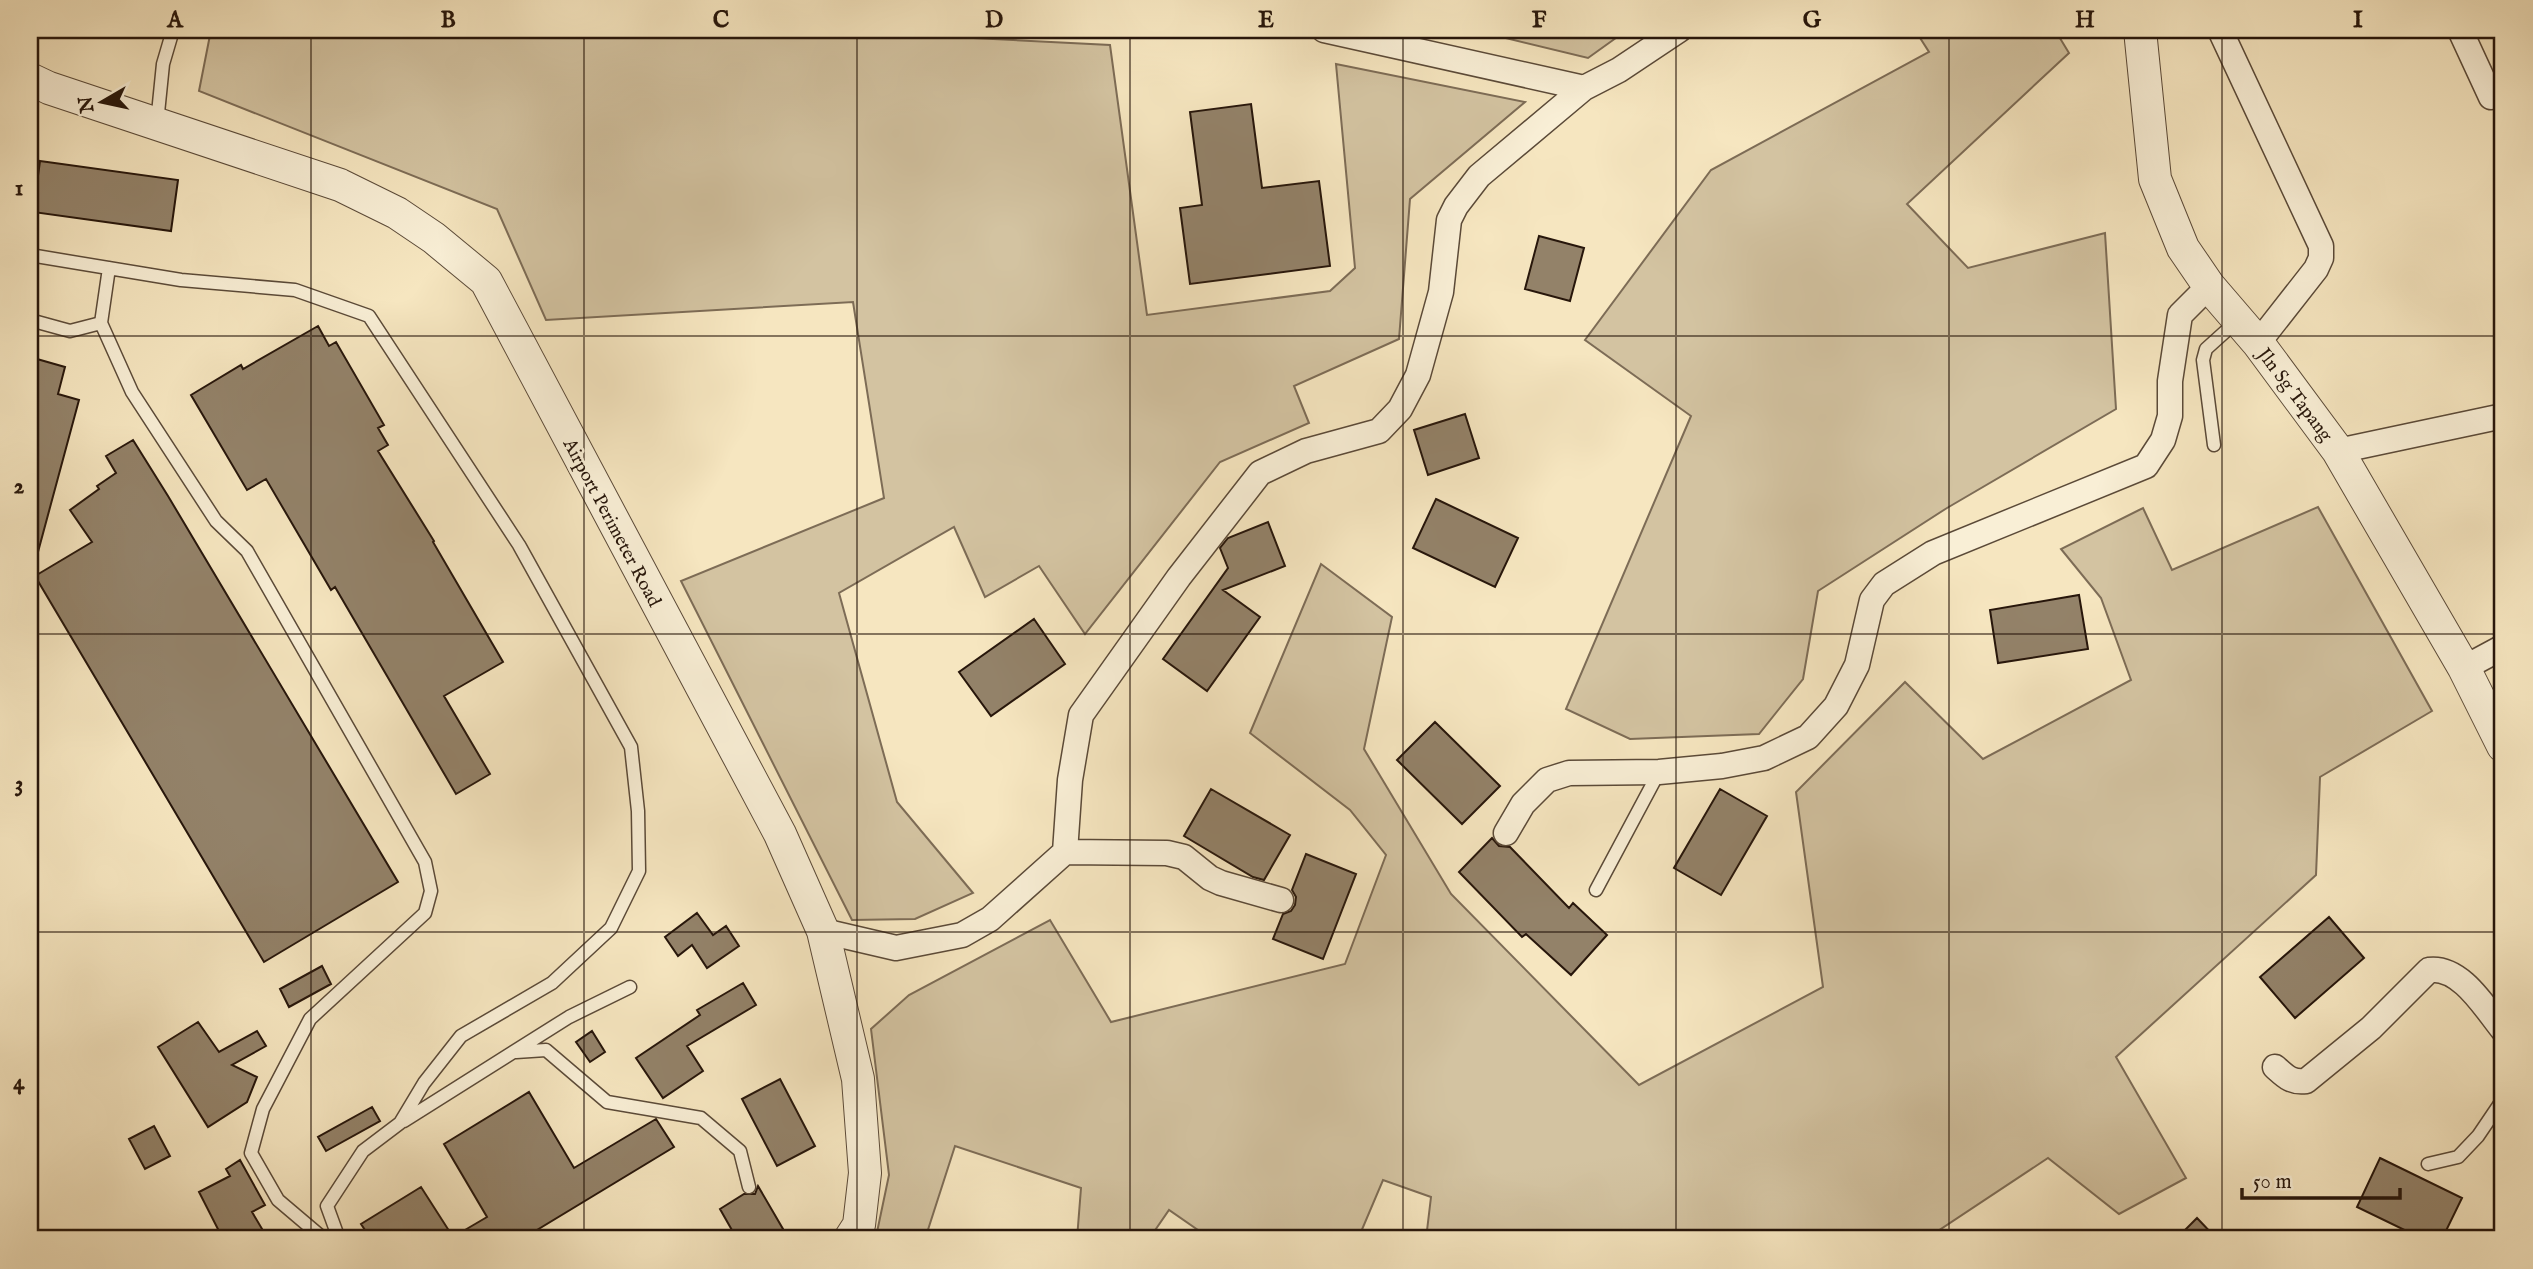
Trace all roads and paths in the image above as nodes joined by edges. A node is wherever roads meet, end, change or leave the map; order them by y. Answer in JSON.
{"nodes":[{"id":1,"x":173,"y":30,"type":"edge"},
{"id":2,"x":1324,"y":30,"type":"edge"},
{"id":3,"x":1679,"y":30,"type":"edge"},
{"id":4,"x":2140,"y":30,"type":"edge"},
{"id":5,"x":2220,"y":30,"type":"edge"},
{"id":6,"x":2460,"y":30,"type":"edge"},
{"id":7,"x":30,"y":79,"type":"edge"},
{"id":8,"x":1584,"y":88,"type":"junction"},
{"id":9,"x":2491,"y":97,"type":"dead end"},
{"id":10,"x":157,"y":123,"type":"junction"},
{"id":11,"x":30,"y":255,"type":"edge"},
{"id":12,"x":108,"y":268,"type":"junction"},
{"id":13,"x":2209,"y":286,"type":"junction"},
{"id":14,"x":30,"y":320,"type":"edge"},
{"id":15,"x":2237,"y":320,"type":"junction"},
{"id":16,"x":101,"y":323,"type":"junction"},
{"id":17,"x":2258,"y":343,"type":"junction"},
{"id":18,"x":2503,"y":416,"type":"edge"},
{"id":19,"x":2214,"y":445,"type":"dead end"},
{"id":20,"x":2338,"y":451,"type":"junction"},
{"id":21,"x":2503,"y":648,"type":"edge"},
{"id":22,"x":2463,"y":668,"type":"junction"},
{"id":23,"x":2503,"y":746,"type":"edge"},
{"id":24,"x":1659,"y":772,"type":"junction"},
{"id":25,"x":1506,"y":832,"type":"dead end"},
{"id":26,"x":1065,"y":852,"type":"junction"},
{"id":27,"x":1596,"y":890,"type":"dead end"},
{"id":28,"x":1281,"y":900,"type":"dead end"},
{"id":29,"x":823,"y":931,"type":"junction"},
{"id":30,"x":630,"y":986,"type":"dead end"},
{"id":31,"x":2503,"y":1030,"type":"edge"},
{"id":32,"x":516,"y":1052,"type":"junction"},
{"id":33,"x":2275,"y":1067,"type":"dead end"},
{"id":34,"x":2503,"y":1104,"type":"edge"},
{"id":35,"x":400,"y":1123,"type":"junction"},
{"id":36,"x":2428,"y":1164,"type":"dead end"},
{"id":37,"x":749,"y":1187,"type":"dead end"},
{"id":38,"x":324,"y":1239,"type":"edge"},
{"id":39,"x":339,"y":1239,"type":"edge"},
{"id":40,"x":850,"y":1239,"type":"edge"}],
"edges":[{"from":1,"to":10,"type":"lane"},
{"from":2,"to":8,"type":"street"},
{"from":3,"to":8,"type":"street"},
{"from":4,"to":13,"type":"street","name":"Jln Sg Tapang"},
{"from":5,"to":17,"type":"street"},
{"from":6,"to":9,"type":"street"},
{"from":7,"to":10,"type":"street","name":"Airport Perimeter Road"},
{"from":8,"to":26,"type":"street"},
{"from":10,"to":29,"type":"street","name":"Airport Perimeter Road"},
{"from":11,"to":12,"type":"lane"},
{"from":12,"to":16,"type":"lane"},
{"from":12,"to":35,"type":"lane"},
{"from":13,"to":15,"type":"street","name":"Jln Sg Tapang"},
{"from":13,"to":24,"type":"street"},
{"from":14,"to":16,"type":"lane"},
{"from":15,"to":17,"type":"street","name":"Jln Sg Tapang"},
{"from":15,"to":19,"type":"lane"},
{"from":16,"to":38,"type":"lane"},
{"from":17,"to":20,"type":"street","name":"Jln Sg Tapang"},
{"from":18,"to":20,"type":"street"},
{"from":20,"to":22,"type":"street","name":"Jln Sg Tapang"},
{"from":21,"to":22,"type":"street"},
{"from":22,"to":23,"type":"street","name":"Jln Sg Tapang"},
{"from":24,"to":25,"type":"street"},
{"from":24,"to":27,"type":"lane"},
{"from":26,"to":28,"type":"street"},
{"from":26,"to":29,"type":"street"},
{"from":29,"to":40,"type":"street","name":"Airport Perimeter Road"},
{"from":30,"to":32,"type":"lane"},
{"from":31,"to":33,"type":"street"},
{"from":32,"to":35,"type":"lane"},
{"from":32,"to":37,"type":"lane"},
{"from":34,"to":36,"type":"lane"},
{"from":35,"to":39,"type":"lane"}]}
